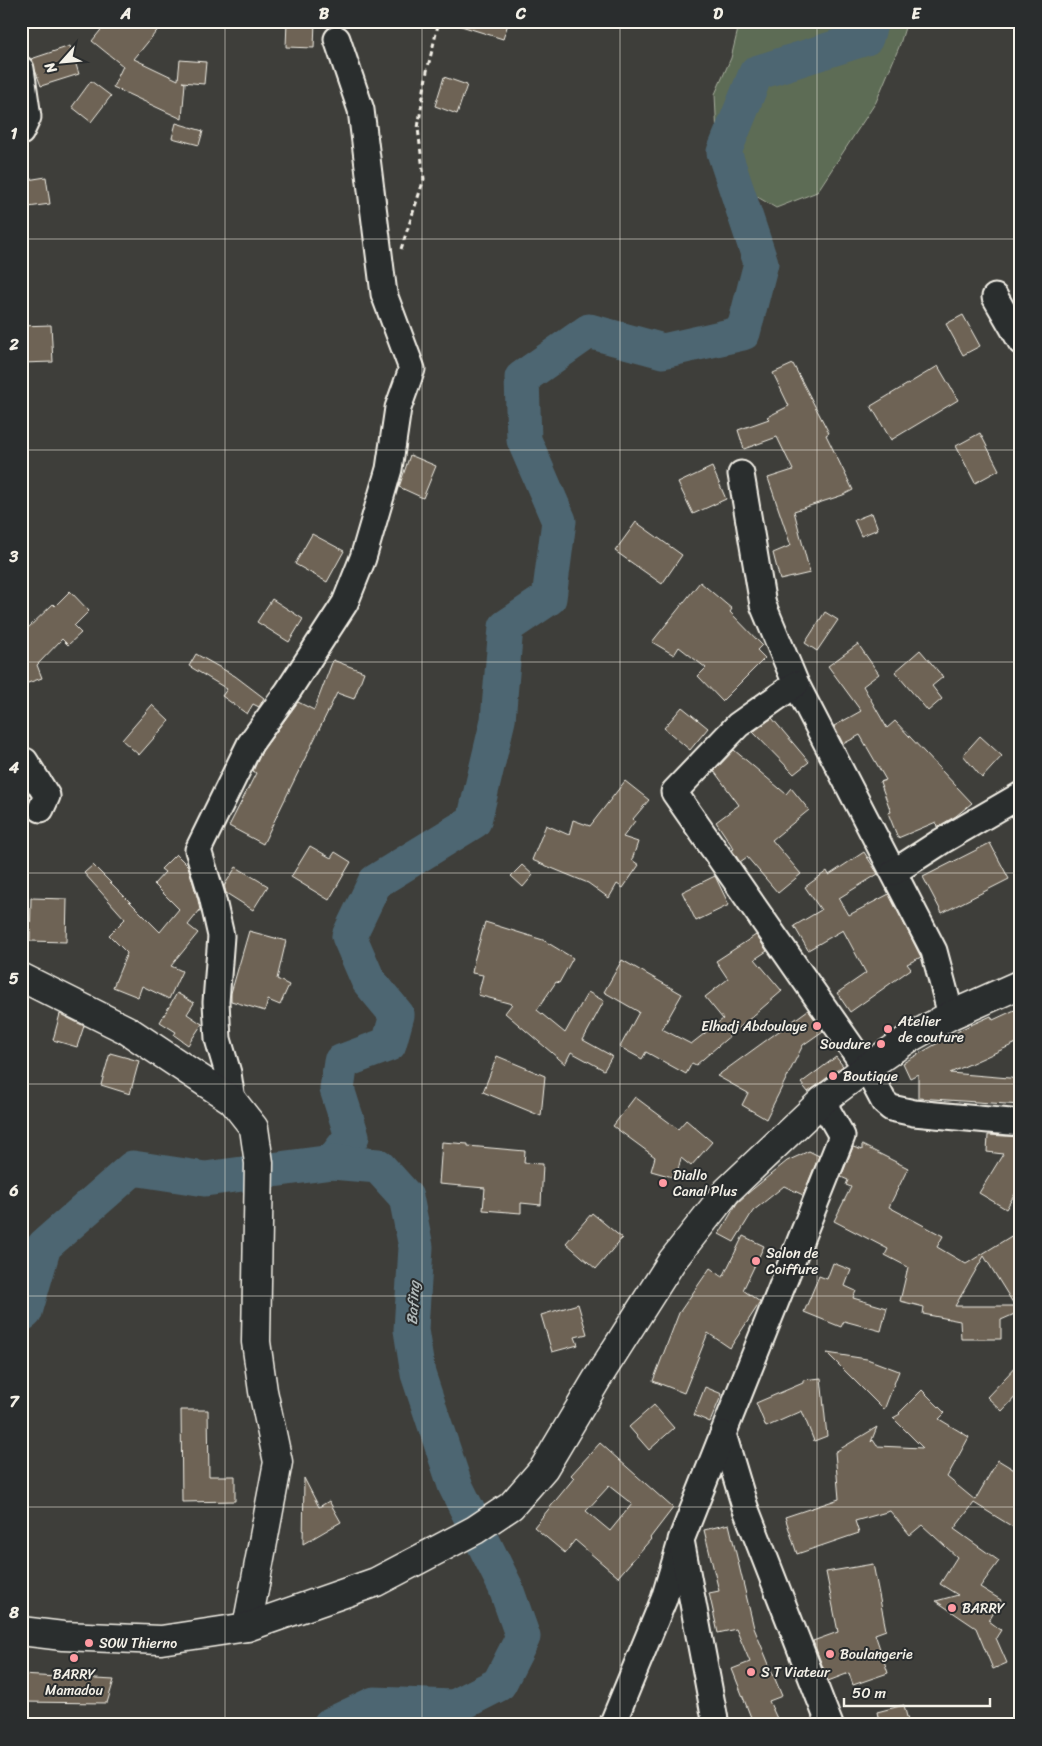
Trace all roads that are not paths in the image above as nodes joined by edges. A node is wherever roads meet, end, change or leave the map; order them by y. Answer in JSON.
{"nodes":[{"id":1,"x":337,"y":39,"type":"dead end"},
{"id":2,"x":21,"y":69,"type":"edge"},
{"id":3,"x":21,"y":132,"type":"edge"},
{"id":4,"x":995,"y":297,"type":"dead end"},
{"id":5,"x":1021,"y":342,"type":"edge"},
{"id":6,"x":741,"y":474,"type":"dead end"},
{"id":7,"x":796,"y":684,"type":"junction"},
{"id":8,"x":21,"y":760,"type":"edge"},
{"id":9,"x":1021,"y":795,"type":"edge"},
{"id":10,"x":40,"y":809,"type":"dead end"},
{"id":11,"x":894,"y":872,"type":"junction"},
{"id":12,"x":21,"y":977,"type":"edge"},
{"id":13,"x":1021,"y":984,"type":"edge"},
{"id":14,"x":951,"y":1015,"type":"junction"},
{"id":15,"x":866,"y":1068,"type":"junction"},
{"id":16,"x":232,"y":1100,"type":"junction"},
{"id":17,"x":822,"y":1101,"type":"junction"},
{"id":18,"x":1021,"y":1122,"type":"edge"},
{"id":19,"x":723,"y":1434,"type":"junction"},
{"id":20,"x":681,"y":1540,"type":"junction"},
{"id":21,"x":247,"y":1627,"type":"junction"},
{"id":22,"x":21,"y":1632,"type":"edge"},
{"id":23,"x":612,"y":1725,"type":"edge"},
{"id":24,"x":716,"y":1725,"type":"edge"},
{"id":25,"x":830,"y":1725,"type":"edge"}],
"edges":[{"from":1,"to":16,"type":"street"},
{"from":2,"to":3,"type":"street"},
{"from":4,"to":5,"type":"street"},
{"from":6,"to":7,"type":"street"},
{"from":7,"to":11,"type":"street"},
{"from":7,"to":15,"type":"street"},
{"from":8,"to":10,"type":"street"},
{"from":9,"to":11,"type":"street"},
{"from":11,"to":14,"type":"street"},
{"from":12,"to":16,"type":"main road"},
{"from":13,"to":14,"type":"main road"},
{"from":14,"to":15,"type":"main road"},
{"from":15,"to":17,"type":"main road"},
{"from":15,"to":18,"type":"street"},
{"from":16,"to":21,"type":"main road"},
{"from":17,"to":19,"type":"street"},
{"from":17,"to":21,"type":"main road"},
{"from":19,"to":20,"type":"street"},
{"from":19,"to":25,"type":"street"},
{"from":20,"to":23,"type":"street"},
{"from":20,"to":24,"type":"street"},
{"from":21,"to":22,"type":"main road"}]}
